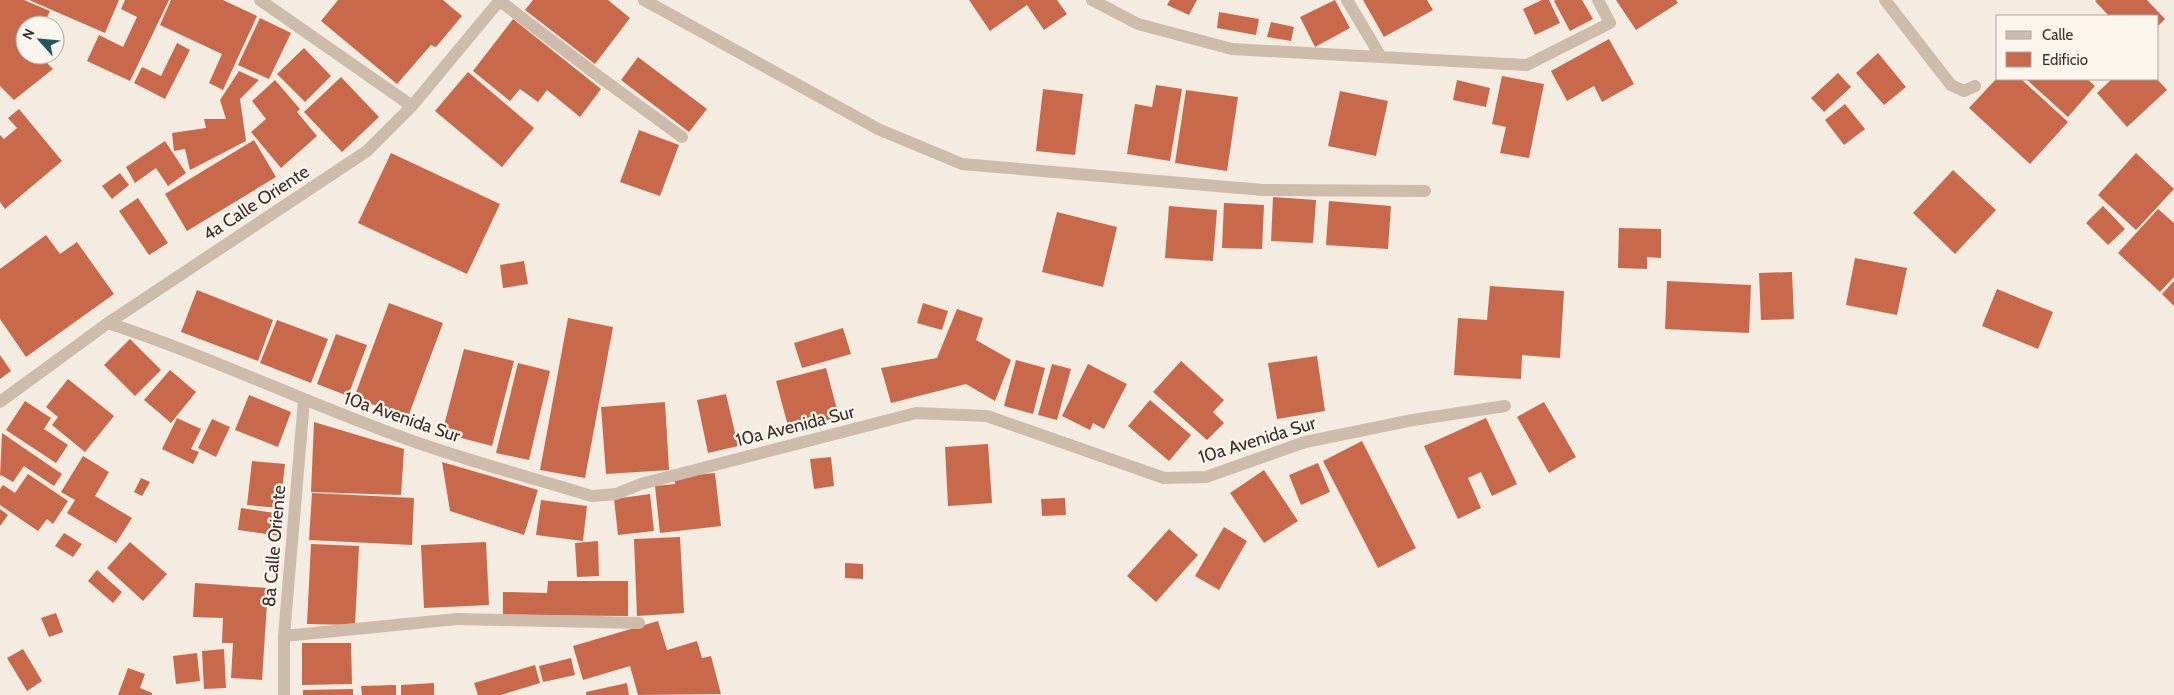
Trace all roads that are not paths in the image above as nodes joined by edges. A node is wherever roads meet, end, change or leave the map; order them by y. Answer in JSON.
{"nodes":[{"id":1,"x":260,"y":0,"type":"edge"},
{"id":2,"x":500,"y":0,"type":"edge"},
{"id":3,"x":644,"y":0,"type":"edge"},
{"id":4,"x":1092,"y":0,"type":"edge"},
{"id":5,"x":1348,"y":0,"type":"edge"},
{"id":6,"x":1598,"y":0,"type":"edge"},
{"id":7,"x":1885,"y":0,"type":"edge"},
{"id":8,"x":1381,"y":57,"type":"junction"},
{"id":9,"x":1975,"y":86,"type":"dead end"},
{"id":10,"x":412,"y":106,"type":"junction"},
{"id":11,"x":682,"y":136,"type":"dead end"},
{"id":12,"x":1425,"y":191,"type":"dead end"},
{"id":13,"x":108,"y":323,"type":"junction"},
{"id":14,"x":304,"y":400,"type":"junction"},
{"id":15,"x":0,"y":402,"type":"edge"},
{"id":16,"x":1505,"y":406,"type":"dead end"},
{"id":17,"x":639,"y":623,"type":"dead end"},
{"id":18,"x":284,"y":636,"type":"junction"},
{"id":19,"x":284,"y":695,"type":"edge"}],
"edges":[{"from":1,"to":10,"type":"street"},
{"from":2,"to":10,"type":"street","name":"4a Calle Oriente"},
{"from":2,"to":11,"type":"street"},
{"from":3,"to":12,"type":"street"},
{"from":4,"to":8,"type":"street"},
{"from":5,"to":8,"type":"street"},
{"from":6,"to":8,"type":"street"},
{"from":7,"to":9,"type":"street"},
{"from":10,"to":13,"type":"street","name":"4a Calle Oriente"},
{"from":13,"to":14,"type":"street","name":"10a Avenida Sur"},
{"from":13,"to":15,"type":"street","name":"4a Calle Oriente"},
{"from":14,"to":16,"type":"street","name":"10a Avenida Sur"},
{"from":14,"to":18,"type":"street","name":"8a Calle Oriente"},
{"from":17,"to":18,"type":"street"},
{"from":18,"to":19,"type":"street","name":"8a Calle Oriente"}]}
